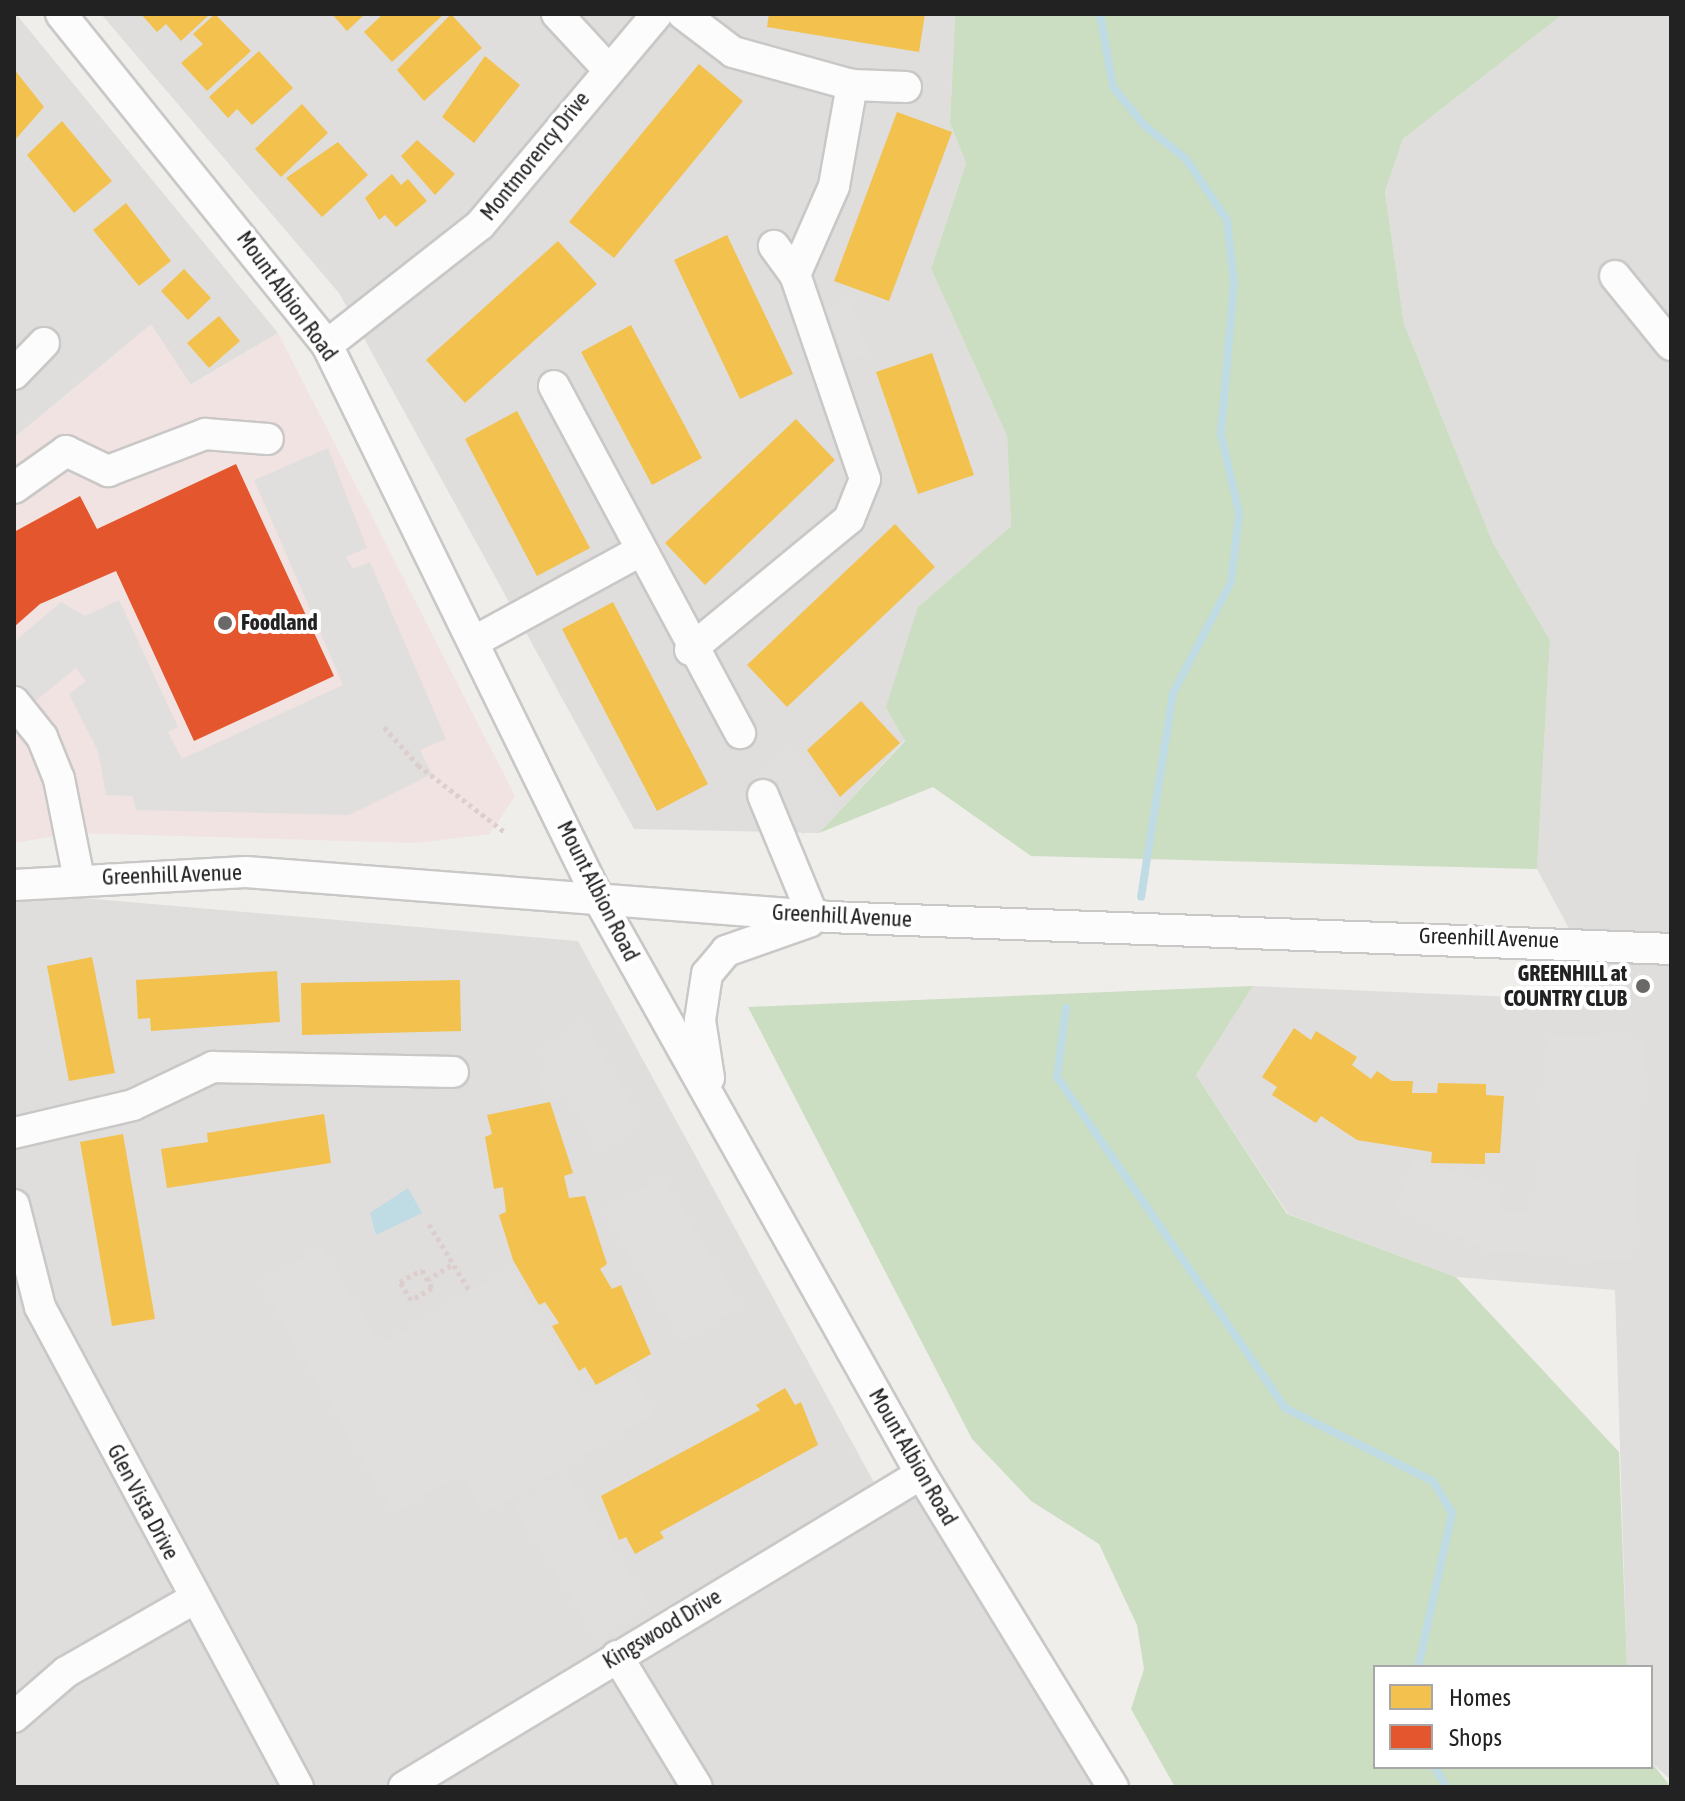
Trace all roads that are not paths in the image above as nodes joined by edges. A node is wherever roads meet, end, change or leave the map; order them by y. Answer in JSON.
{"nodes":[{"id":1,"x":61,"y":14,"type":"edge"},
{"id":2,"x":557,"y":14,"type":"edge"},
{"id":3,"x":657,"y":14,"type":"edge"},
{"id":4,"x":683,"y":14,"type":"edge"},
{"id":5,"x":606,"y":67,"type":"junction"},
{"id":6,"x":852,"y":85,"type":"junction"},
{"id":7,"x":906,"y":87,"type":"dead end"},
{"id":8,"x":774,"y":246,"type":"dead end"},
{"id":9,"x":795,"y":275,"type":"junction"},
{"id":10,"x":1615,"y":276,"type":"dead end"},
{"id":11,"x":44,"y":343,"type":"dead end"},
{"id":12,"x":327,"y":345,"type":"junction"},
{"id":13,"x":1671,"y":345,"type":"edge"},
{"id":14,"x":14,"y":374,"type":"edge"},
{"id":15,"x":554,"y":386,"type":"dead end"},
{"id":16,"x":268,"y":439,"type":"dead end"},
{"id":17,"x":14,"y":488,"type":"edge"},
{"id":18,"x":640,"y":551,"type":"junction"},
{"id":19,"x":475,"y":641,"type":"junction"},
{"id":20,"x":690,"y":650,"type":"junction"},
{"id":21,"x":14,"y":702,"type":"edge"},
{"id":22,"x":740,"y":733,"type":"dead end"},
{"id":23,"x":763,"y":795,"type":"dead end"},
{"id":24,"x":79,"y":879,"type":"junction"},
{"id":25,"x":14,"y":885,"type":"edge"},
{"id":26,"x":598,"y":898,"type":"junction"},
{"id":27,"x":821,"y":917,"type":"junction"},
{"id":28,"x":1671,"y":949,"type":"edge"},
{"id":29,"x":453,"y":1072,"type":"dead end"},
{"id":30,"x":711,"y":1096,"type":"junction"},
{"id":31,"x":14,"y":1133,"type":"edge"},
{"id":32,"x":14,"y":1205,"type":"edge"},
{"id":33,"x":921,"y":1474,"type":"junction"},
{"id":34,"x":195,"y":1598,"type":"junction"},
{"id":35,"x":617,"y":1656,"type":"junction"},
{"id":36,"x":14,"y":1717,"type":"edge"},
{"id":37,"x":298,"y":1787,"type":"edge"},
{"id":38,"x":404,"y":1787,"type":"edge"},
{"id":39,"x":697,"y":1787,"type":"edge"},
{"id":40,"x":1113,"y":1787,"type":"edge"}],
"edges":[{"from":1,"to":12,"type":"street","name":"Mount Albion Road"},
{"from":2,"to":5,"type":"street"},
{"from":3,"to":5,"type":"street","name":"Montmorency Drive"},
{"from":4,"to":6,"type":"street"},
{"from":5,"to":12,"type":"street","name":"Montmorency Drive"},
{"from":6,"to":7,"type":"street"},
{"from":6,"to":9,"type":"street"},
{"from":8,"to":9,"type":"street"},
{"from":9,"to":20,"type":"street"},
{"from":10,"to":13,"type":"street"},
{"from":11,"to":14,"type":"street"},
{"from":12,"to":19,"type":"street","name":"Mount Albion Road"},
{"from":15,"to":18,"type":"street"},
{"from":16,"to":17,"type":"street"},
{"from":18,"to":19,"type":"street"},
{"from":18,"to":20,"type":"street"},
{"from":19,"to":26,"type":"street","name":"Mount Albion Road"},
{"from":20,"to":22,"type":"street"},
{"from":21,"to":24,"type":"street"},
{"from":23,"to":27,"type":"street"},
{"from":24,"to":25,"type":"street","name":"Greenhill Avenue"},
{"from":24,"to":26,"type":"street","name":"Greenhill Avenue"},
{"from":26,"to":27,"type":"street","name":"Greenhill Avenue"},
{"from":26,"to":30,"type":"street","name":"Mount Albion Road"},
{"from":27,"to":28,"type":"street","name":"Greenhill Avenue"},
{"from":27,"to":30,"type":"street"},
{"from":29,"to":31,"type":"street"},
{"from":30,"to":33,"type":"street","name":"Mount Albion Road"},
{"from":32,"to":34,"type":"street","name":"Glen Vista Drive"},
{"from":33,"to":35,"type":"street","name":"Kingswood Drive"},
{"from":33,"to":40,"type":"street","name":"Mount Albion Road"},
{"from":34,"to":36,"type":"street"},
{"from":34,"to":37,"type":"street","name":"Glen Vista Drive"},
{"from":35,"to":38,"type":"street","name":"Kingswood Drive"},
{"from":35,"to":39,"type":"street"}]}
